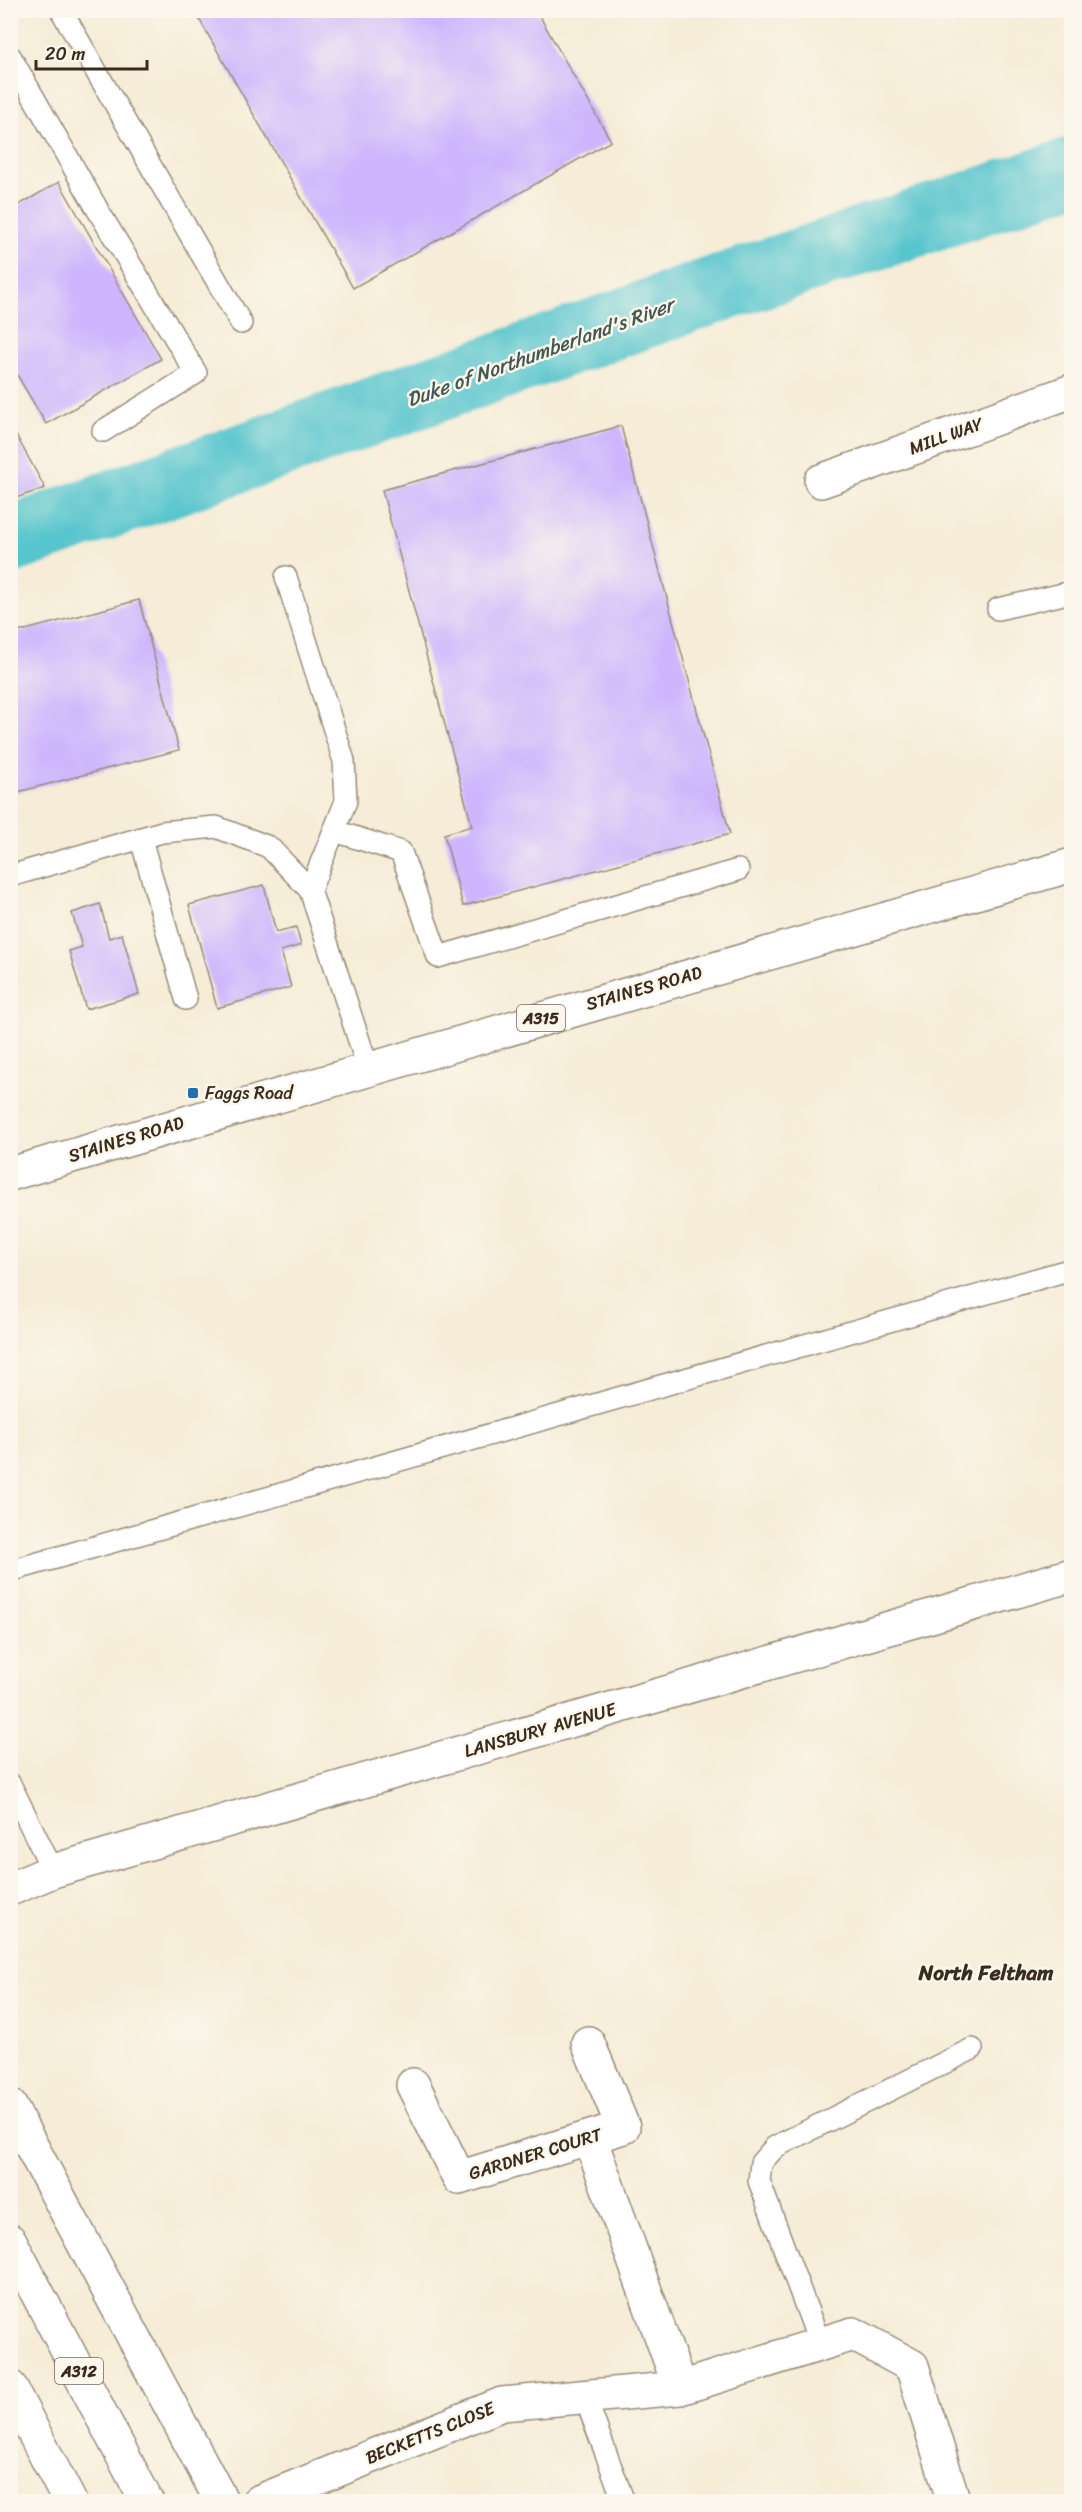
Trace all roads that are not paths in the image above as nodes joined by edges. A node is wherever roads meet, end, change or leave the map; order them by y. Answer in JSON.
{"nodes":[{"id":1,"x":61,"y":10,"type":"edge"},
{"id":2,"x":10,"y":56,"type":"edge"},
{"id":3,"x":241,"y":322,"type":"dead end"},
{"id":4,"x":1071,"y":391,"type":"edge"},
{"id":5,"x":103,"y":431,"type":"dead end"},
{"id":6,"x":821,"y":481,"type":"dead end"},
{"id":7,"x":286,"y":577,"type":"dead end"},
{"id":8,"x":1071,"y":592,"type":"edge"},
{"id":9,"x":998,"y":609,"type":"dead end"},
{"id":10,"x":335,"y":831,"type":"junction"},
{"id":11,"x":141,"y":839,"type":"junction"},
{"id":12,"x":1071,"y":865,"type":"edge"},
{"id":13,"x":738,"y":870,"type":"dead end"},
{"id":14,"x":10,"y":876,"type":"edge"},
{"id":15,"x":310,"y":890,"type":"junction"},
{"id":16,"x":186,"y":999,"type":"dead end"},
{"id":17,"x":368,"y":1068,"type":"junction"},
{"id":18,"x":10,"y":1174,"type":"edge"},
{"id":19,"x":1071,"y":1269,"type":"edge"},
{"id":20,"x":10,"y":1571,"type":"edge"},
{"id":21,"x":1071,"y":1575,"type":"edge"},
{"id":22,"x":10,"y":1784,"type":"edge"},
{"id":23,"x":53,"y":1871,"type":"junction"},
{"id":24,"x":10,"y":1889,"type":"edge"},
{"id":25,"x":588,"y":2043,"type":"dead end"},
{"id":26,"x":972,"y":2049,"type":"dead end"},
{"id":27,"x":413,"y":2085,"type":"dead end"},
{"id":28,"x":10,"y":2106,"type":"edge"},
{"id":29,"x":590,"y":2138,"type":"junction"},
{"id":30,"x":10,"y":2241,"type":"edge"},
{"id":31,"x":820,"y":2344,"type":"junction"},
{"id":32,"x":10,"y":2387,"type":"edge"},
{"id":33,"x":680,"y":2388,"type":"junction"},
{"id":34,"x":585,"y":2397,"type":"junction"},
{"id":35,"x":953,"y":2499,"type":"dead end"},
{"id":36,"x":70,"y":2502,"type":"edge"},
{"id":37,"x":147,"y":2502,"type":"edge"},
{"id":38,"x":222,"y":2502,"type":"edge"},
{"id":39,"x":258,"y":2502,"type":"edge"},
{"id":40,"x":624,"y":2502,"type":"edge"}],
"edges":[{"from":1,"to":3,"type":"lane"},
{"from":2,"to":5,"type":"lane"},
{"from":4,"to":6,"type":"street","name":"MILL WAY"},
{"from":7,"to":10,"type":"lane"},
{"from":8,"to":9,"type":"lane"},
{"from":10,"to":13,"type":"lane"},
{"from":10,"to":15,"type":"lane"},
{"from":11,"to":14,"type":"lane"},
{"from":11,"to":15,"type":"lane"},
{"from":11,"to":16,"type":"lane"},
{"from":12,"to":17,"type":"street","name":"STAINES ROAD","number":"A315"},
{"from":15,"to":17,"type":"lane"},
{"from":17,"to":18,"type":"street","name":"STAINES ROAD","number":"A315"},
{"from":19,"to":20,"type":"lane"},
{"from":21,"to":23,"type":"street","name":"LANSBURY AVENUE"},
{"from":22,"to":23,"type":"lane"},
{"from":23,"to":24,"type":"street","name":"LANSBURY AVENUE"},
{"from":25,"to":29,"type":"street","name":"GARDNER COURT"},
{"from":26,"to":31,"type":"lane"},
{"from":27,"to":29,"type":"street","name":"GARDNER COURT"},
{"from":28,"to":38,"type":"street"},
{"from":29,"to":33,"type":"street"},
{"from":30,"to":37,"type":"street","number":"A312"},
{"from":31,"to":33,"type":"street","name":"BECKETTS CLOSE"},
{"from":31,"to":35,"type":"street","name":"BECKETTS CLOSE"},
{"from":32,"to":36,"type":"street"},
{"from":33,"to":34,"type":"street","name":"BECKETTS CLOSE"},
{"from":34,"to":39,"type":"street","name":"BECKETTS CLOSE"},
{"from":34,"to":40,"type":"lane"}]}
